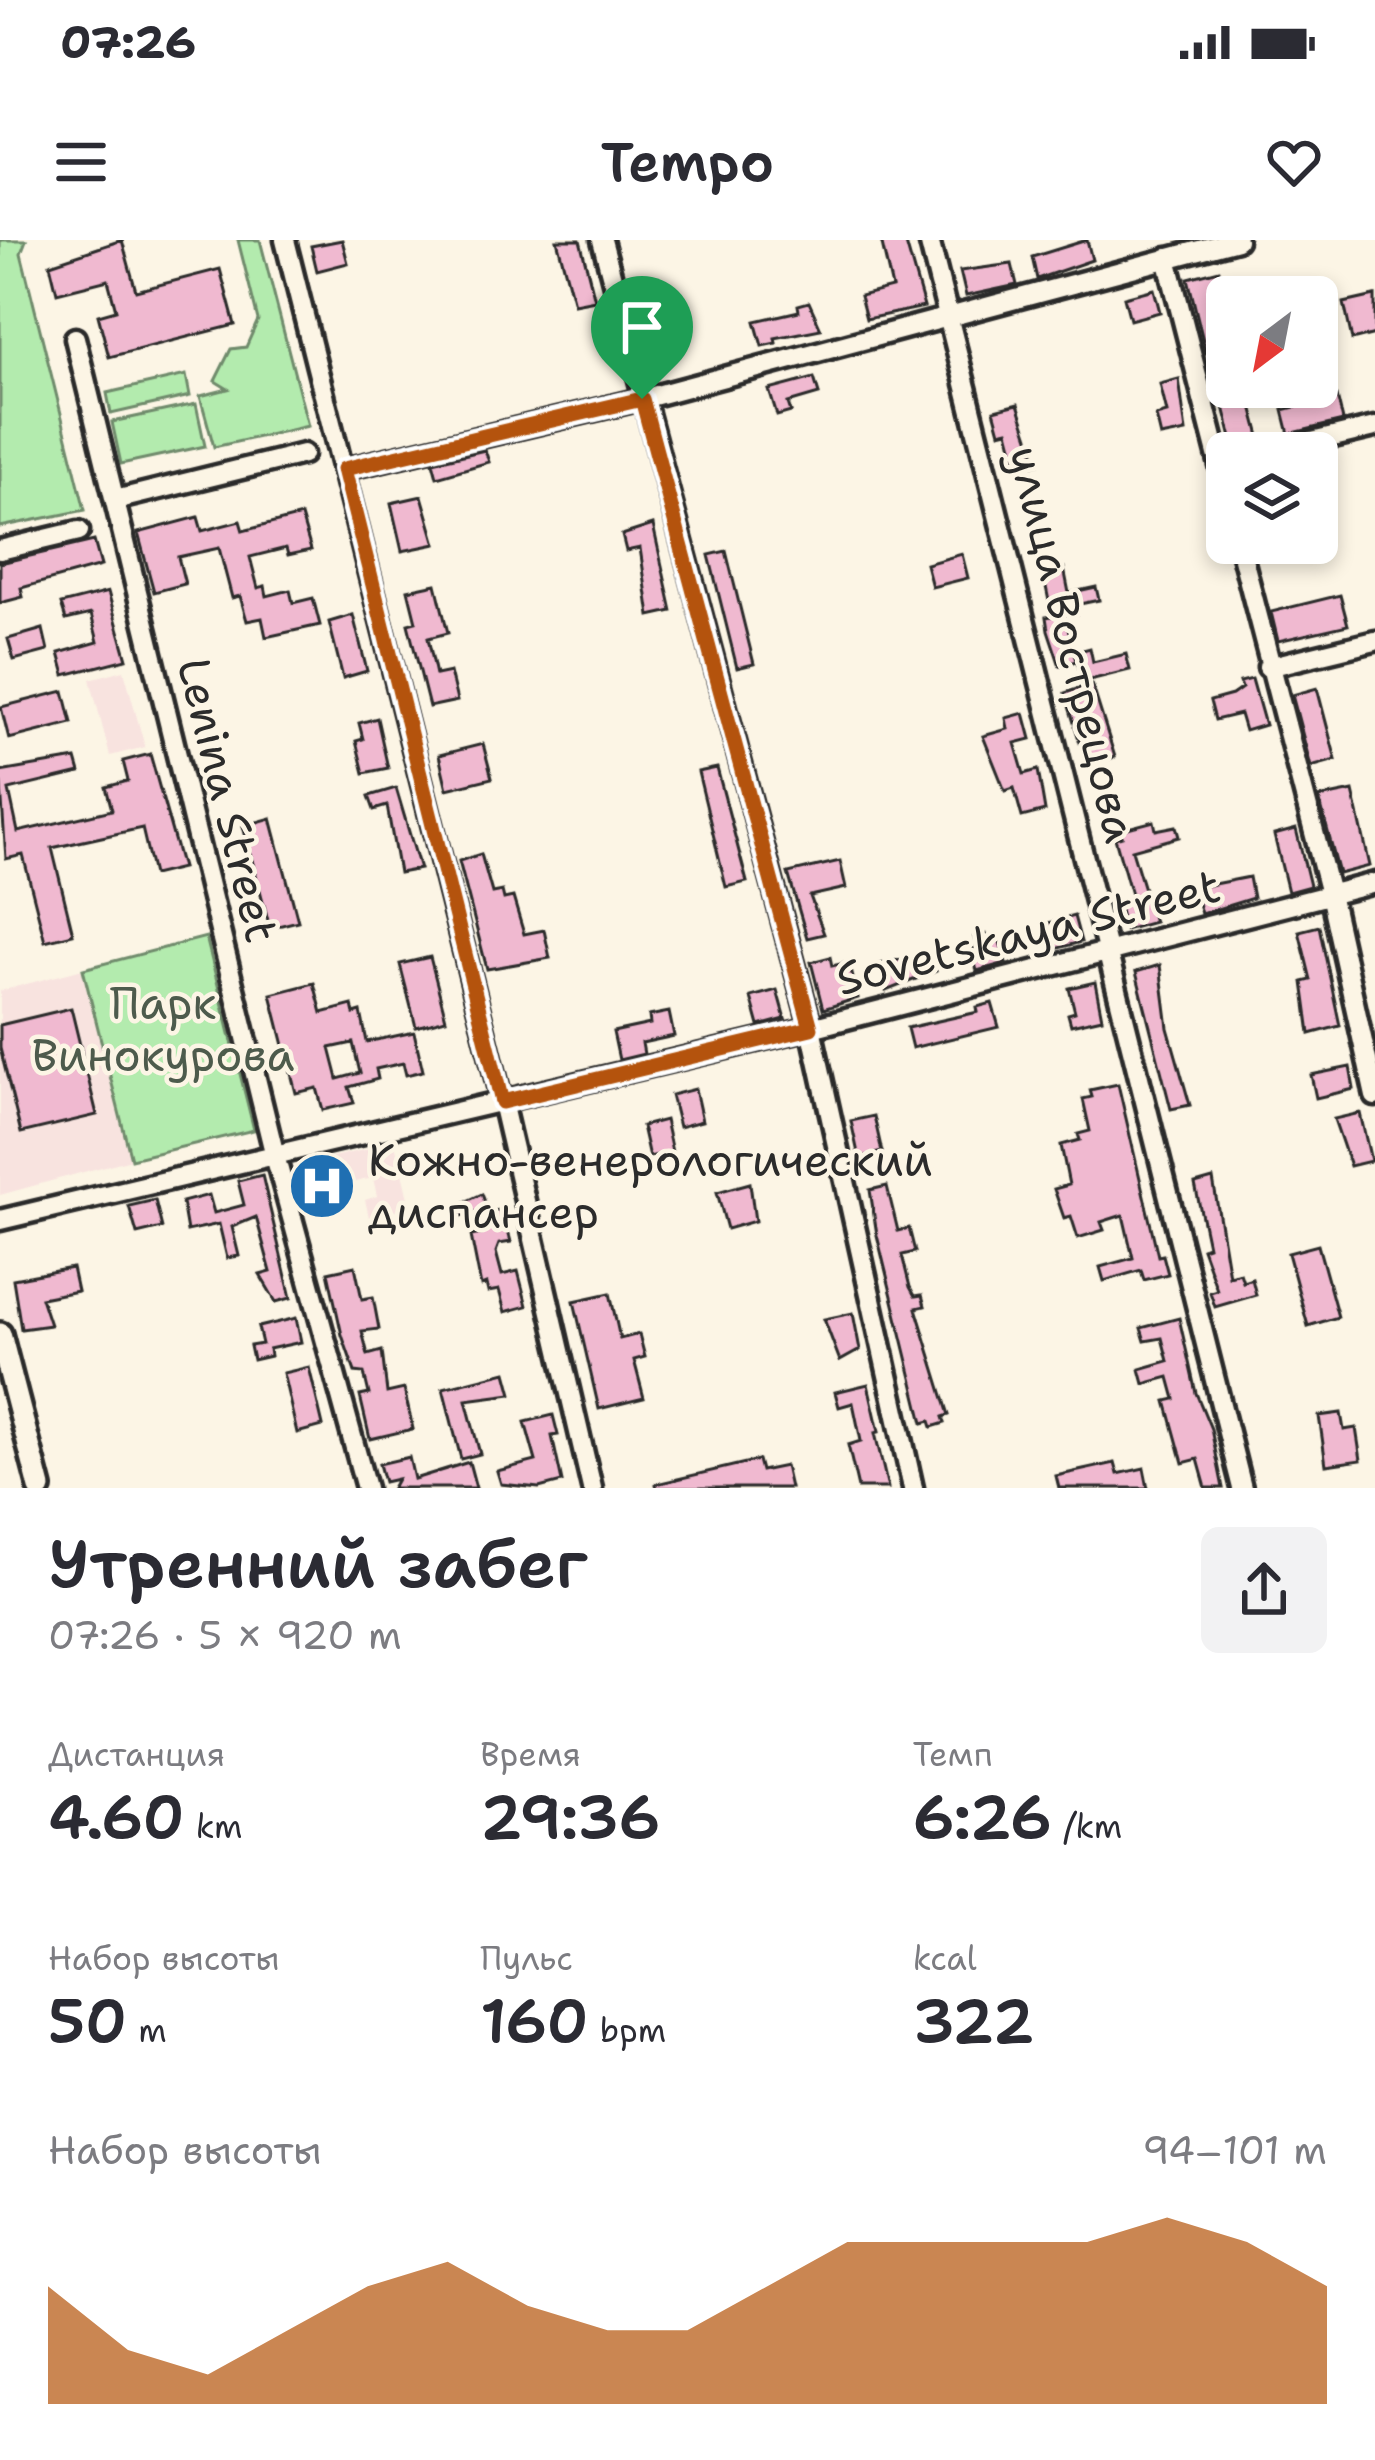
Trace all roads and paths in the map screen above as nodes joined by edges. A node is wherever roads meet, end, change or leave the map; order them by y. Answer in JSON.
{"nodes":[{"id":1,"x":285,"y":240,"type":"edge"},
{"id":2,"x":602,"y":240,"type":"edge"},
{"id":3,"x":929,"y":240,"type":"edge"},
{"id":4,"x":1237,"y":240,"type":"edge"},
{"id":5,"x":1167,"y":258,"type":"junction"},
{"id":6,"x":949,"y":314,"type":"junction"},
{"id":7,"x":74,"y":338,"type":"dead end"},
{"id":8,"x":642,"y":399,"type":"junction"},
{"id":9,"x":1375,"y":427,"type":"edge"},
{"id":10,"x":1216,"y":432,"type":"edge"},
{"id":11,"x":1338,"y":436,"type":"edge"},
{"id":12,"x":303,"y":454,"type":"dead end"},
{"id":13,"x":344,"y":469,"type":"junction"},
{"id":14,"x":115,"y":500,"type":"junction"},
{"id":15,"x":79,"y":531,"type":"dead end"},
{"id":16,"x":0,"y":550,"type":"edge"},
{"id":17,"x":1244,"y":564,"type":"edge"},
{"id":18,"x":1375,"y":641,"type":"edge"},
{"id":19,"x":1268,"y":667,"type":"junction"},
{"id":20,"x":1375,"y":883,"type":"edge"},
{"id":21,"x":1330,"y":894,"type":"junction"},
{"id":22,"x":1111,"y":952,"type":"junction"},
{"id":23,"x":811,"y":1028,"type":"junction"},
{"id":24,"x":1375,"y":1096,"type":"edge"},
{"id":25,"x":502,"y":1102,"type":"junction"},
{"id":26,"x":274,"y":1152,"type":"junction"},
{"id":27,"x":0,"y":1220,"type":"edge"},
{"id":28,"x":0,"y":1334,"type":"edge"},
{"id":29,"x":40,"y":1488,"type":"edge"},
{"id":30,"x":366,"y":1488,"type":"edge"},
{"id":31,"x":592,"y":1488,"type":"edge"},
{"id":32,"x":913,"y":1488,"type":"edge"},
{"id":33,"x":1242,"y":1488,"type":"edge"}],
"edges":[{"from":1,"to":13,"type":"street"},
{"from":2,"to":8,"type":"street"},
{"from":3,"to":6,"type":"street","name":"улица Вострецова"},
{"from":4,"to":5,"type":"street"},
{"from":5,"to":6,"type":"street"},
{"from":5,"to":10,"type":"street"},
{"from":6,"to":8,"type":"street"},
{"from":6,"to":22,"type":"street","name":"улица Вострецова"},
{"from":7,"to":14,"type":"street","name":"Lenina Street"},
{"from":8,"to":13,"type":"street"},
{"from":8,"to":23,"type":"street"},
{"from":9,"to":11,"type":"street"},
{"from":12,"to":14,"type":"street"},
{"from":13,"to":25,"type":"street"},
{"from":14,"to":26,"type":"street","name":"Lenina Street"},
{"from":15,"to":16,"type":"street"},
{"from":17,"to":19,"type":"street"},
{"from":18,"to":19,"type":"street"},
{"from":19,"to":21,"type":"street"},
{"from":20,"to":21,"type":"street","name":"Sovetskaya Street"},
{"from":21,"to":22,"type":"street","name":"Sovetskaya Street"},
{"from":21,"to":24,"type":"street"},
{"from":22,"to":23,"type":"street","name":"Sovetskaya Street"},
{"from":22,"to":33,"type":"street","name":"улица Вострецова"},
{"from":23,"to":25,"type":"street","name":"Sovetskaya Street"},
{"from":23,"to":32,"type":"street"},
{"from":25,"to":26,"type":"street","name":"Sovetskaya Street"},
{"from":25,"to":31,"type":"street"},
{"from":26,"to":27,"type":"street","name":"Sovetskaya Street"},
{"from":26,"to":30,"type":"street","name":"Lenina Street"},
{"from":28,"to":29,"type":"main road"}]}
